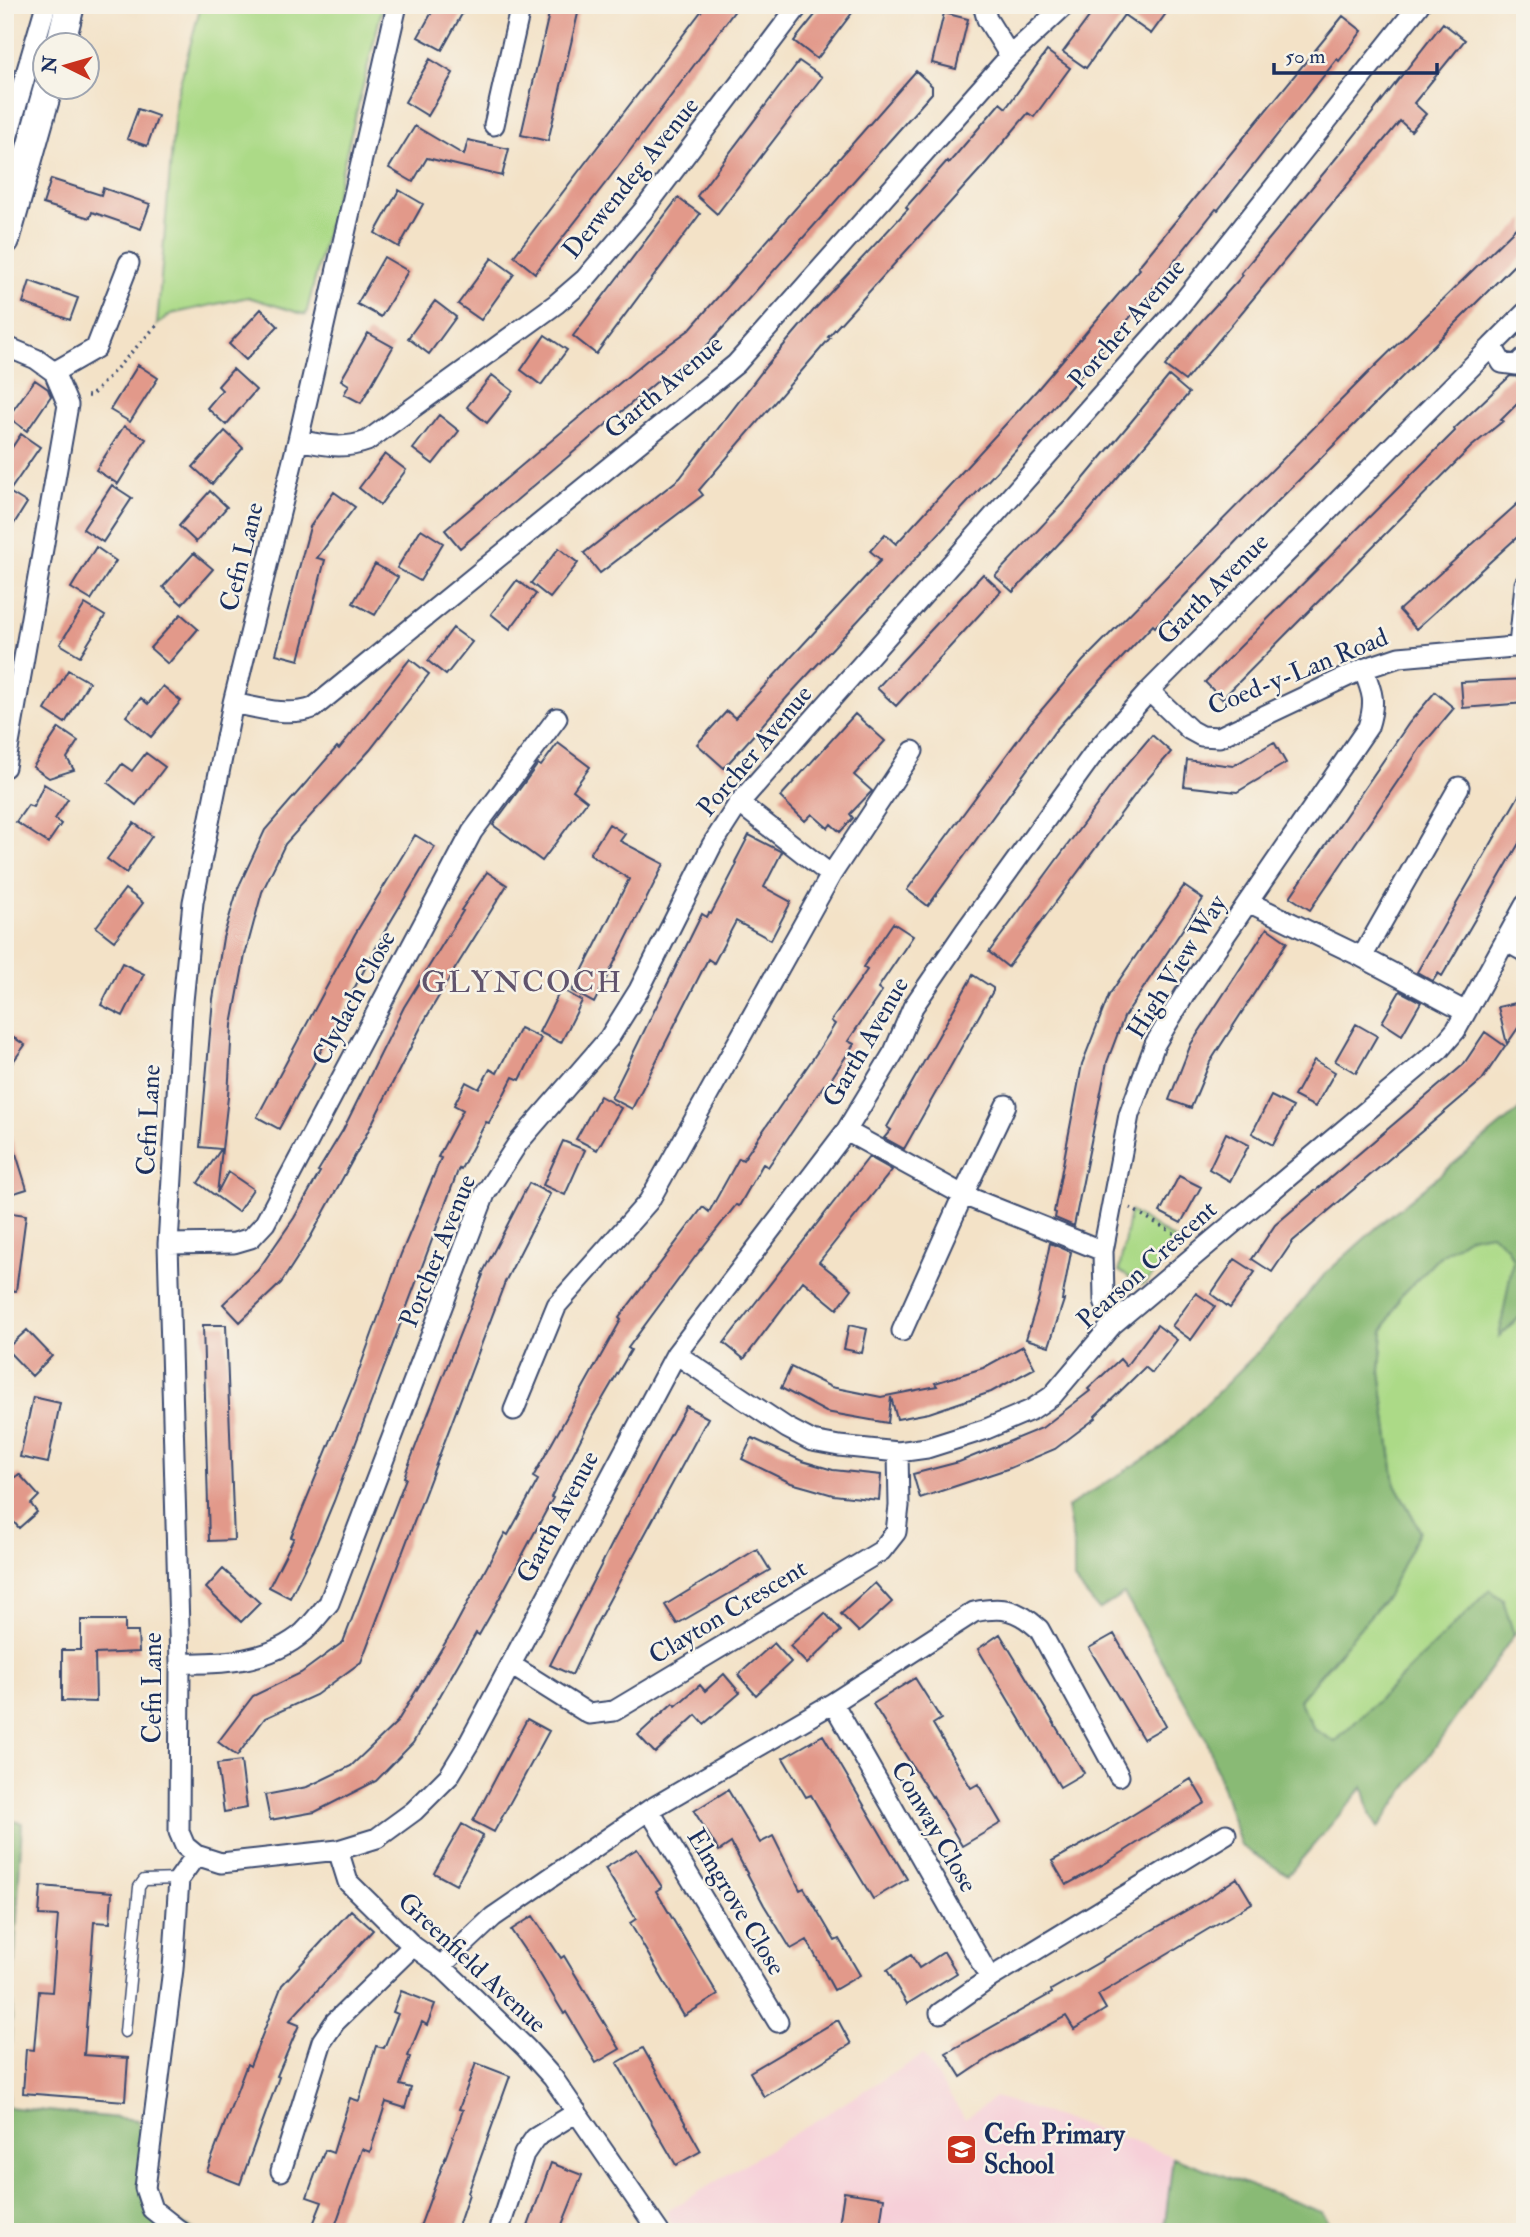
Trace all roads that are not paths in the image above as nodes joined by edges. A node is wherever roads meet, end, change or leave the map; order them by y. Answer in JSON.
{"nodes":[{"id":1,"x":46,"y":5,"type":"edge"},
{"id":2,"x":69,"y":5,"type":"edge"},
{"id":3,"x":397,"y":5,"type":"edge"},
{"id":4,"x":521,"y":5,"type":"edge"},
{"id":5,"x":799,"y":5,"type":"edge"},
{"id":6,"x":983,"y":5,"type":"edge"},
{"id":7,"x":1065,"y":5,"type":"edge"},
{"id":8,"x":1419,"y":5,"type":"edge"},
{"id":9,"x":63,"y":32,"type":"edge"},
{"id":10,"x":1010,"y":56,"type":"junction"},
{"id":11,"x":44,"y":102,"type":"edge"},
{"id":12,"x":494,"y":124,"type":"dead end"},
{"id":13,"x":5,"y":145,"type":"edge"},
{"id":14,"x":5,"y":240,"type":"edge"},
{"id":15,"x":129,"y":263,"type":"dead end"},
{"id":16,"x":1525,"y":313,"type":"edge"},
{"id":17,"x":5,"y":346,"type":"edge"},
{"id":18,"x":1492,"y":346,"type":"junction"},
{"id":19,"x":1525,"y":357,"type":"edge"},
{"id":20,"x":54,"y":372,"type":"junction"},
{"id":21,"x":298,"y":440,"type":"junction"},
{"id":22,"x":1525,"y":584,"type":"edge"},
{"id":23,"x":1522,"y":646,"type":"edge"},
{"id":24,"x":1363,"y":669,"type":"junction"},
{"id":25,"x":1149,"y":691,"type":"junction"},
{"id":26,"x":233,"y":703,"type":"junction"},
{"id":27,"x":557,"y":718,"type":"dead end"},
{"id":28,"x":913,"y":751,"type":"dead end"},
{"id":29,"x":5,"y":767,"type":"edge"},
{"id":30,"x":1459,"y":787,"type":"dead end"},
{"id":31,"x":740,"y":803,"type":"junction"},
{"id":32,"x":831,"y":875,"type":"junction"},
{"id":33,"x":1248,"y":902,"type":"junction"},
{"id":34,"x":1525,"y":905,"type":"edge"},
{"id":35,"x":1505,"y":941,"type":"junction"},
{"id":36,"x":1525,"y":952,"type":"edge"},
{"id":37,"x":1362,"y":957,"type":"junction"},
{"id":38,"x":1464,"y":1011,"type":"junction"},
{"id":39,"x":1006,"y":1105,"type":"dead end"},
{"id":40,"x":845,"y":1131,"type":"junction"},
{"id":41,"x":963,"y":1195,"type":"junction"},
{"id":42,"x":168,"y":1244,"type":"junction"},
{"id":43,"x":1103,"y":1251,"type":"junction"},
{"id":44,"x":1112,"y":1325,"type":"junction"},
{"id":45,"x":902,"y":1331,"type":"dead end"},
{"id":46,"x":676,"y":1354,"type":"junction"},
{"id":47,"x":514,"y":1410,"type":"dead end"},
{"id":48,"x":898,"y":1452,"type":"junction"},
{"id":49,"x":180,"y":1662,"type":"junction"},
{"id":50,"x":510,"y":1665,"type":"junction"},
{"id":51,"x":833,"y":1703,"type":"junction"},
{"id":52,"x":1119,"y":1776,"type":"dead end"},
{"id":53,"x":649,"y":1810,"type":"junction"},
{"id":54,"x":1226,"y":1834,"type":"dead end"},
{"id":55,"x":338,"y":1850,"type":"junction"},
{"id":56,"x":196,"y":1855,"type":"junction"},
{"id":57,"x":179,"y":1879,"type":"junction"},
{"id":58,"x":413,"y":1946,"type":"junction"},
{"id":59,"x":441,"y":1966,"type":"junction"},
{"id":60,"x":990,"y":1978,"type":"junction"},
{"id":61,"x":940,"y":2013,"type":"dead end"},
{"id":62,"x":778,"y":2022,"type":"dead end"},
{"id":63,"x":125,"y":2032,"type":"dead end"},
{"id":64,"x":577,"y":2112,"type":"junction"},
{"id":65,"x":281,"y":2171,"type":"dead end"},
{"id":66,"x":181,"y":2232,"type":"edge"},
{"id":67,"x":498,"y":2232,"type":"edge"},
{"id":68,"x":659,"y":2232,"type":"edge"}],
"edges":[{"from":1,"to":13,"type":"street"},
{"from":2,"to":9,"type":"main road"},
{"from":3,"to":21,"type":"street","name":"Cefn Lane"},
{"from":4,"to":12,"type":"street"},
{"from":5,"to":21,"type":"street","name":"Derwendeg Avenue"},
{"from":6,"to":10,"type":"street"},
{"from":7,"to":10,"type":"street","name":"Garth Avenue"},
{"from":8,"to":31,"type":"street","name":"Porcher Avenue"},
{"from":10,"to":26,"type":"street","name":"Garth Avenue"},
{"from":11,"to":14,"type":"main road"},
{"from":15,"to":20,"type":"street"},
{"from":16,"to":18,"type":"street","name":"Garth Avenue"},
{"from":17,"to":20,"type":"street"},
{"from":18,"to":19,"type":"street"},
{"from":18,"to":25,"type":"street","name":"Garth Avenue"},
{"from":20,"to":29,"type":"street"},
{"from":21,"to":26,"type":"street","name":"Cefn Lane"},
{"from":22,"to":23,"type":"street"},
{"from":23,"to":24,"type":"street","name":"Coed-y-Lan Road"},
{"from":24,"to":25,"type":"street","name":"Coed-y-Lan Road"},
{"from":24,"to":33,"type":"street","name":"High View Way"},
{"from":25,"to":40,"type":"street","name":"Garth Avenue"},
{"from":26,"to":42,"type":"street","name":"Cefn Lane"},
{"from":27,"to":42,"type":"street","name":"Clydach Close"},
{"from":28,"to":32,"type":"street"},
{"from":30,"to":37,"type":"street"},
{"from":31,"to":32,"type":"street"},
{"from":31,"to":49,"type":"street","name":"Porcher Avenue"},
{"from":32,"to":47,"type":"street"},
{"from":33,"to":37,"type":"street"},
{"from":33,"to":43,"type":"street","name":"High View Way"},
{"from":34,"to":35,"type":"street","name":"Pearson Crescent"},
{"from":35,"to":36,"type":"street"},
{"from":35,"to":38,"type":"street","name":"Pearson Crescent"},
{"from":37,"to":38,"type":"street"},
{"from":38,"to":44,"type":"street","name":"Pearson Crescent"},
{"from":39,"to":41,"type":"street"},
{"from":40,"to":41,"type":"street"},
{"from":40,"to":46,"type":"street","name":"Garth Avenue"},
{"from":41,"to":43,"type":"street"},
{"from":41,"to":45,"type":"street"},
{"from":42,"to":49,"type":"street","name":"Cefn Lane"},
{"from":43,"to":44,"type":"street","name":"High View Way"},
{"from":44,"to":48,"type":"street","name":"Pearson Crescent"},
{"from":46,"to":48,"type":"street","name":"Pearson Crescent"},
{"from":46,"to":50,"type":"street","name":"Garth Avenue"},
{"from":48,"to":50,"type":"street","name":"Clayton Crescent"},
{"from":49,"to":56,"type":"street","name":"Cefn Lane"},
{"from":50,"to":55,"type":"street","name":"Garth Avenue"},
{"from":51,"to":52,"type":"street"},
{"from":51,"to":53,"type":"street"},
{"from":51,"to":60,"type":"street","name":"Conway Close"},
{"from":53,"to":59,"type":"street"},
{"from":53,"to":62,"type":"street","name":"Elmgrove Close"},
{"from":54,"to":60,"type":"street"},
{"from":55,"to":56,"type":"street"},
{"from":55,"to":58,"type":"street","name":"Greenfield Avenue"},
{"from":56,"to":57,"type":"street"},
{"from":57,"to":63,"type":"lane"},
{"from":57,"to":66,"type":"street"},
{"from":58,"to":59,"type":"street","name":"Greenfield Avenue"},
{"from":58,"to":65,"type":"street"},
{"from":59,"to":64,"type":"street","name":"Greenfield Avenue"},
{"from":60,"to":61,"type":"street"},
{"from":64,"to":67,"type":"street"},
{"from":64,"to":68,"type":"street","name":"Greenfield Avenue"}]}
